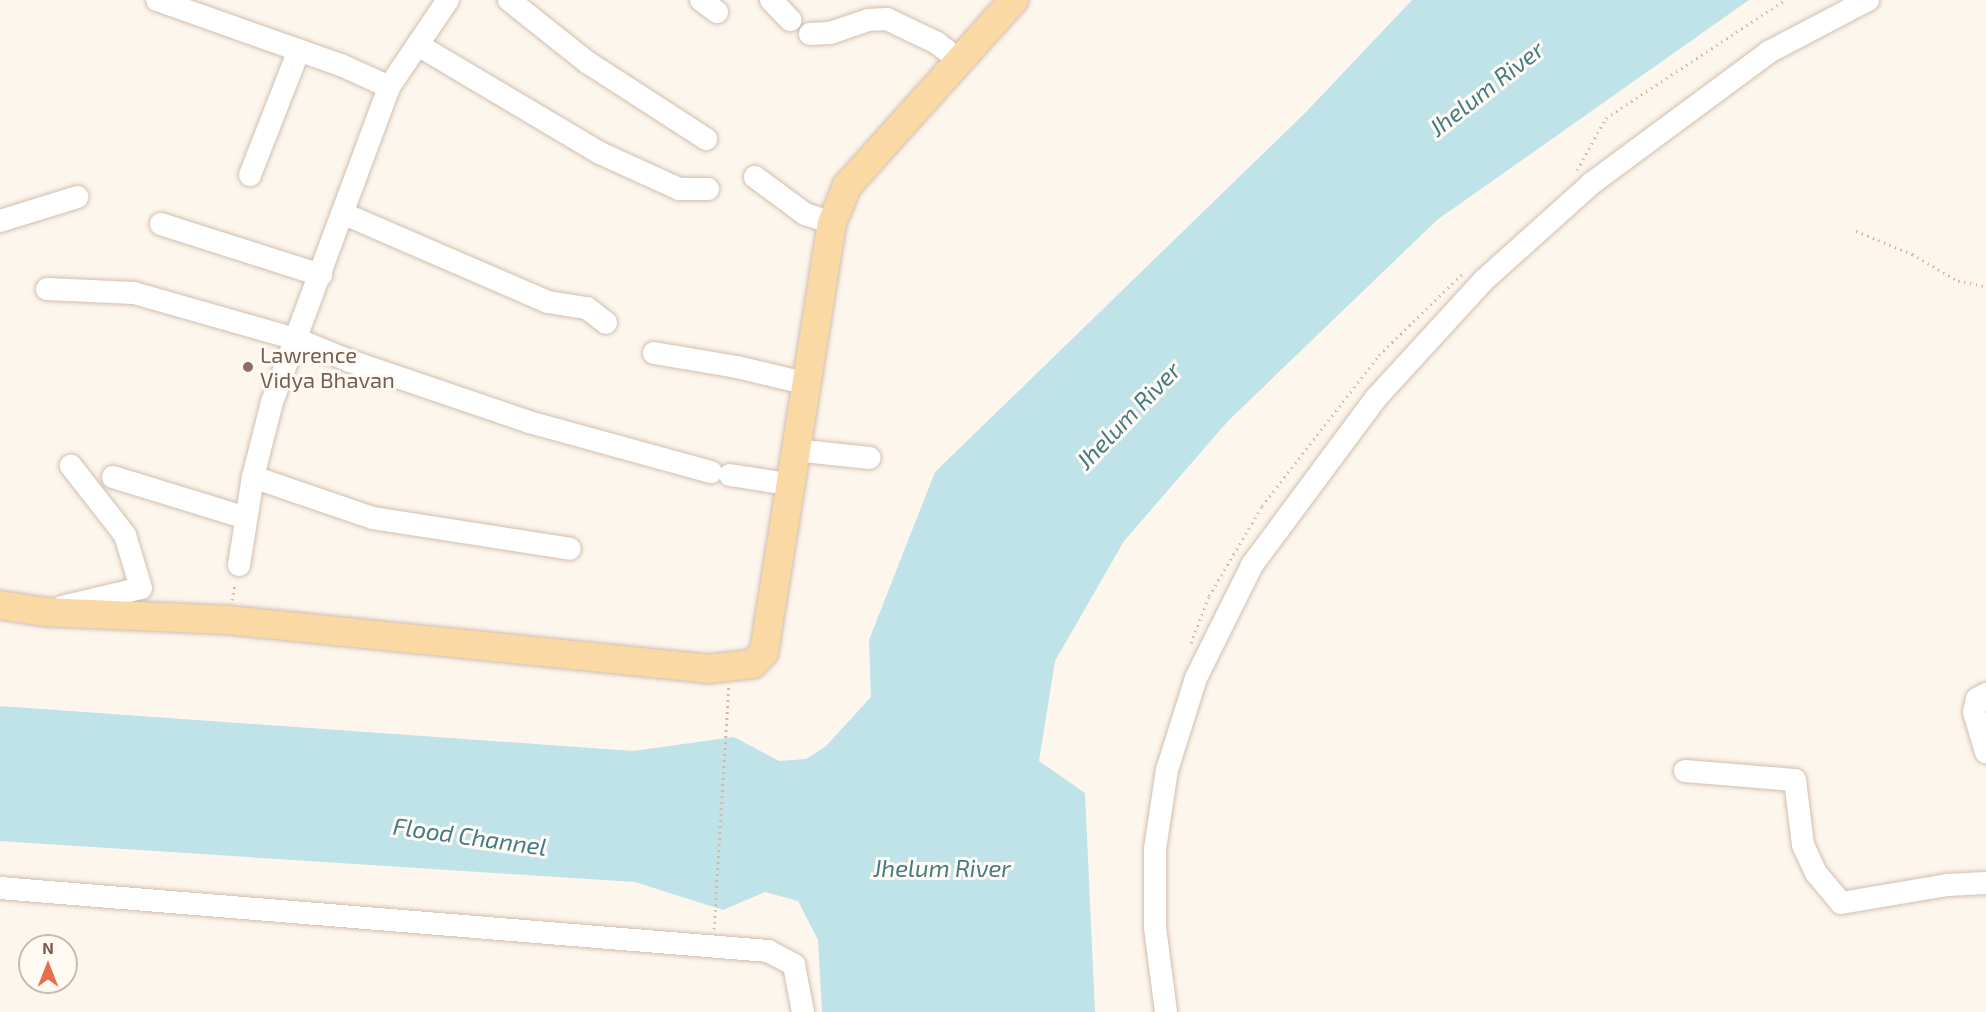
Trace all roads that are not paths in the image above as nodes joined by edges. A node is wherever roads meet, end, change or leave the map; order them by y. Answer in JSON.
{"nodes":[{"id":1,"x":157,"y":0,"type":"edge"},
{"id":2,"x":448,"y":0,"type":"edge"},
{"id":3,"x":509,"y":0,"type":"edge"},
{"id":4,"x":771,"y":0,"type":"edge"},
{"id":5,"x":1014,"y":0,"type":"edge"},
{"id":6,"x":1868,"y":0,"type":"edge"},
{"id":7,"x":790,"y":20,"type":"dead end"},
{"id":8,"x":810,"y":34,"type":"dead end"},
{"id":9,"x":418,"y":45,"type":"junction"},
{"id":10,"x":299,"y":50,"type":"junction"},
{"id":11,"x":960,"y":61,"type":"junction"},
{"id":12,"x":389,"y":87,"type":"junction"},
{"id":13,"x":706,"y":140,"type":"dead end"},
{"id":14,"x":250,"y":175,"type":"dead end"},
{"id":15,"x":755,"y":177,"type":"dead end"},
{"id":16,"x":708,"y":189,"type":"dead end"},
{"id":17,"x":77,"y":198,"type":"dead end"},
{"id":18,"x":342,"y":213,"type":"junction"},
{"id":19,"x":0,"y":220,"type":"edge"},
{"id":20,"x":832,"y":223,"type":"junction"},
{"id":21,"x":161,"y":225,"type":"dead end"},
{"id":22,"x":321,"y":275,"type":"junction"},
{"id":23,"x":47,"y":289,"type":"dead end"},
{"id":24,"x":606,"y":323,"type":"dead end"},
{"id":25,"x":296,"y":339,"type":"junction"},
{"id":26,"x":654,"y":353,"type":"dead end"},
{"id":27,"x":804,"y":383,"type":"junction"},
{"id":28,"x":794,"y":450,"type":"junction"},
{"id":29,"x":870,"y":458,"type":"dead end"},
{"id":30,"x":71,"y":466,"type":"dead end"},
{"id":31,"x":113,"y":477,"type":"dead end"},
{"id":32,"x":253,"y":477,"type":"junction"},
{"id":33,"x":788,"y":484,"type":"junction"},
{"id":34,"x":246,"y":518,"type":"junction"},
{"id":35,"x":570,"y":549,"type":"dead end"},
{"id":36,"x":239,"y":565,"type":"road end"},
{"id":37,"x":0,"y":606,"type":"edge"},
{"id":38,"x":43,"y":611,"type":"junction"},
{"id":39,"x":1986,"y":694,"type":"edge"},
{"id":40,"x":1986,"y":752,"type":"edge"},
{"id":41,"x":1685,"y":771,"type":"dead end"},
{"id":42,"x":1986,"y":883,"type":"edge"},
{"id":43,"x":0,"y":888,"type":"edge"},
{"id":44,"x":803,"y":1012,"type":"edge"},
{"id":45,"x":1166,"y":1012,"type":"edge"}],
"edges":[{"from":1,"to":10,"type":"street"},
{"from":2,"to":9,"type":"street"},
{"from":3,"to":13,"type":"street"},
{"from":4,"to":7,"type":"street"},
{"from":5,"to":11,"type":"main road"},
{"from":6,"to":45,"type":"street"},
{"from":8,"to":11,"type":"street"},
{"from":9,"to":12,"type":"street"},
{"from":9,"to":16,"type":"street"},
{"from":10,"to":12,"type":"street"},
{"from":10,"to":14,"type":"street"},
{"from":11,"to":20,"type":"main road"},
{"from":12,"to":18,"type":"street"},
{"from":15,"to":20,"type":"street"},
{"from":17,"to":19,"type":"street"},
{"from":18,"to":22,"type":"street"},
{"from":18,"to":24,"type":"street"},
{"from":20,"to":27,"type":"main road"},
{"from":21,"to":22,"type":"street"},
{"from":22,"to":25,"type":"street"},
{"from":23,"to":25,"type":"street"},
{"from":25,"to":32,"type":"street"},
{"from":25,"to":33,"type":"street"},
{"from":26,"to":27,"type":"street"},
{"from":27,"to":28,"type":"main road"},
{"from":28,"to":29,"type":"street"},
{"from":28,"to":33,"type":"main road"},
{"from":30,"to":38,"type":"street"},
{"from":31,"to":34,"type":"street"},
{"from":32,"to":34,"type":"street"},
{"from":32,"to":35,"type":"street"},
{"from":33,"to":38,"type":"main road"},
{"from":34,"to":36,"type":"street"},
{"from":37,"to":38,"type":"main road"},
{"from":39,"to":40,"type":"street"},
{"from":41,"to":42,"type":"street"},
{"from":43,"to":44,"type":"street"}]}
